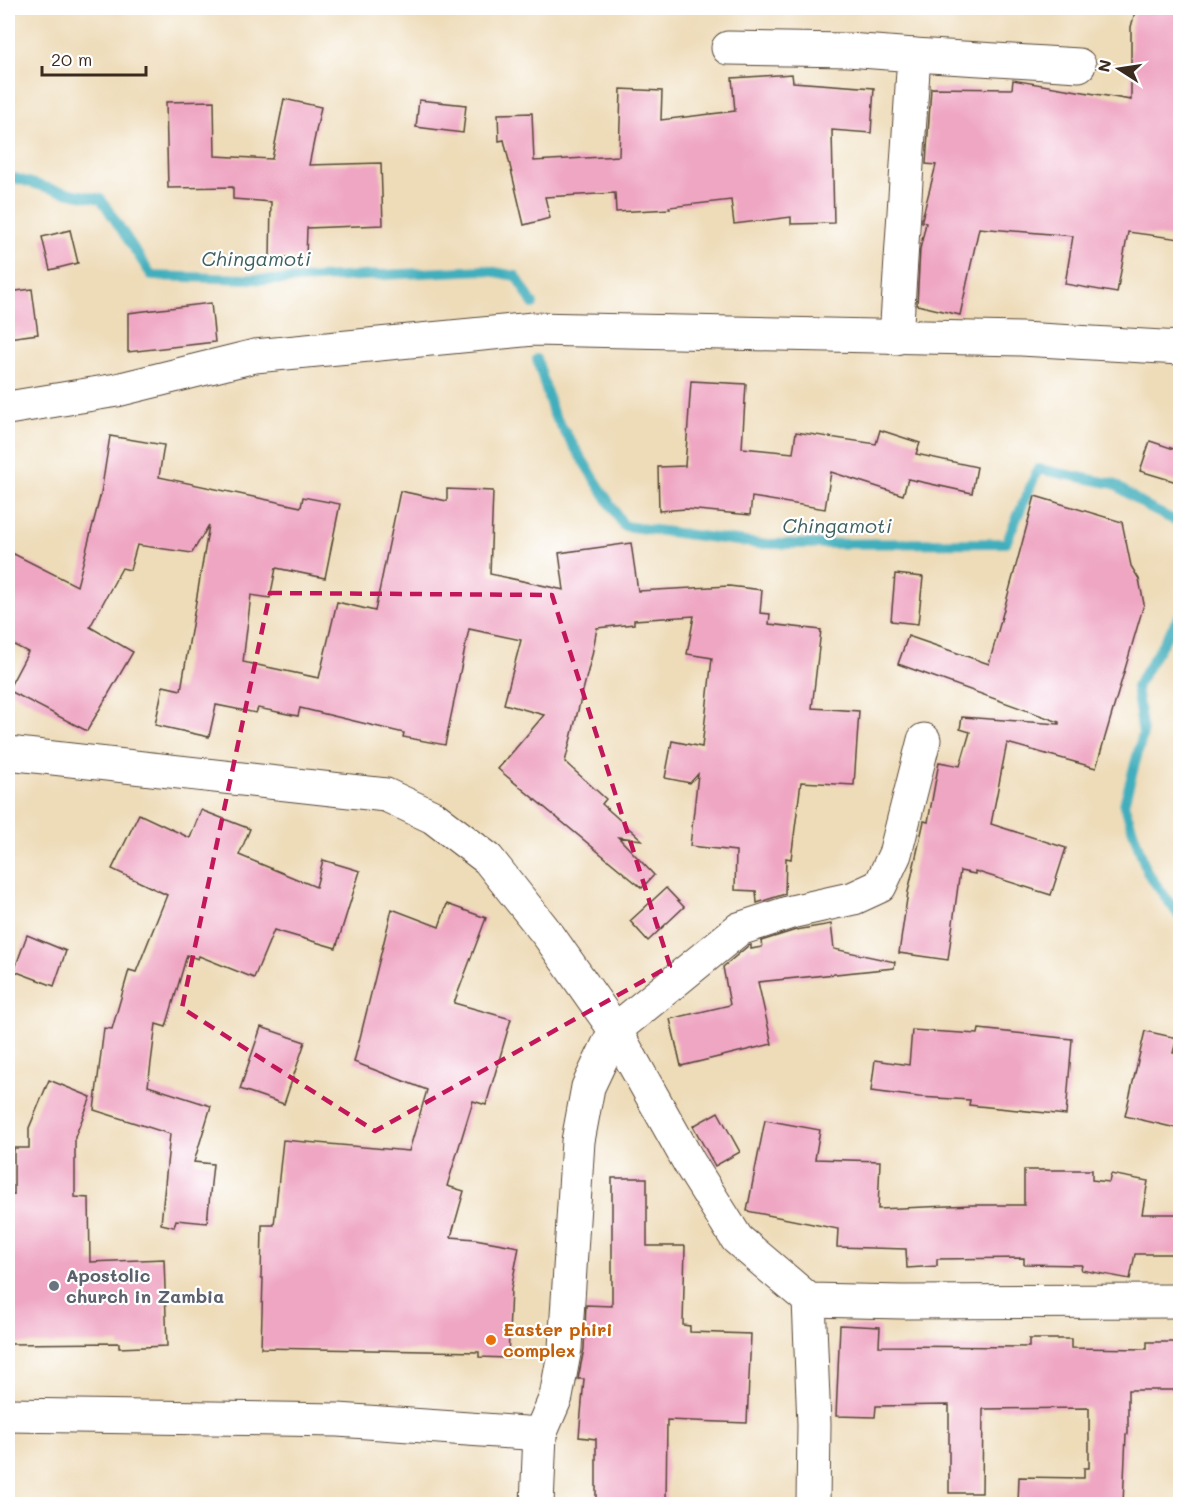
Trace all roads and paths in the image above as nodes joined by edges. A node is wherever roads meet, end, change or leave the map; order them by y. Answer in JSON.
{"nodes":[{"id":1,"x":728,"y":48,"type":"dead end"},
{"id":2,"x":914,"y":55,"type":"junction"},
{"id":3,"x":1079,"y":65,"type":"dead end"},
{"id":4,"x":896,"y":338,"type":"junction"},
{"id":5,"x":1180,"y":348,"type":"edge"},
{"id":6,"x":8,"y":408,"type":"edge"},
{"id":7,"x":924,"y":740,"type":"dead end"},
{"id":8,"x":8,"y":753,"type":"edge"},
{"id":9,"x":615,"y":1030,"type":"junction"},
{"id":10,"x":809,"y":1300,"type":"junction"},
{"id":11,"x":1180,"y":1301,"type":"edge"},
{"id":12,"x":8,"y":1415,"type":"edge"},
{"id":13,"x":540,"y":1434,"type":"junction"},
{"id":14,"x":537,"y":1504,"type":"edge"},
{"id":15,"x":813,"y":1504,"type":"edge"}],
"edges":[{"from":1,"to":2,"type":"street"},
{"from":2,"to":3,"type":"street"},
{"from":2,"to":4,"type":"street"},
{"from":4,"to":5,"type":"street"},
{"from":4,"to":6,"type":"street"},
{"from":7,"to":9,"type":"street"},
{"from":8,"to":9,"type":"street"},
{"from":9,"to":10,"type":"street"},
{"from":9,"to":13,"type":"street"},
{"from":10,"to":11,"type":"street"},
{"from":10,"to":15,"type":"street"},
{"from":12,"to":13,"type":"street"},
{"from":13,"to":14,"type":"street"}]}
